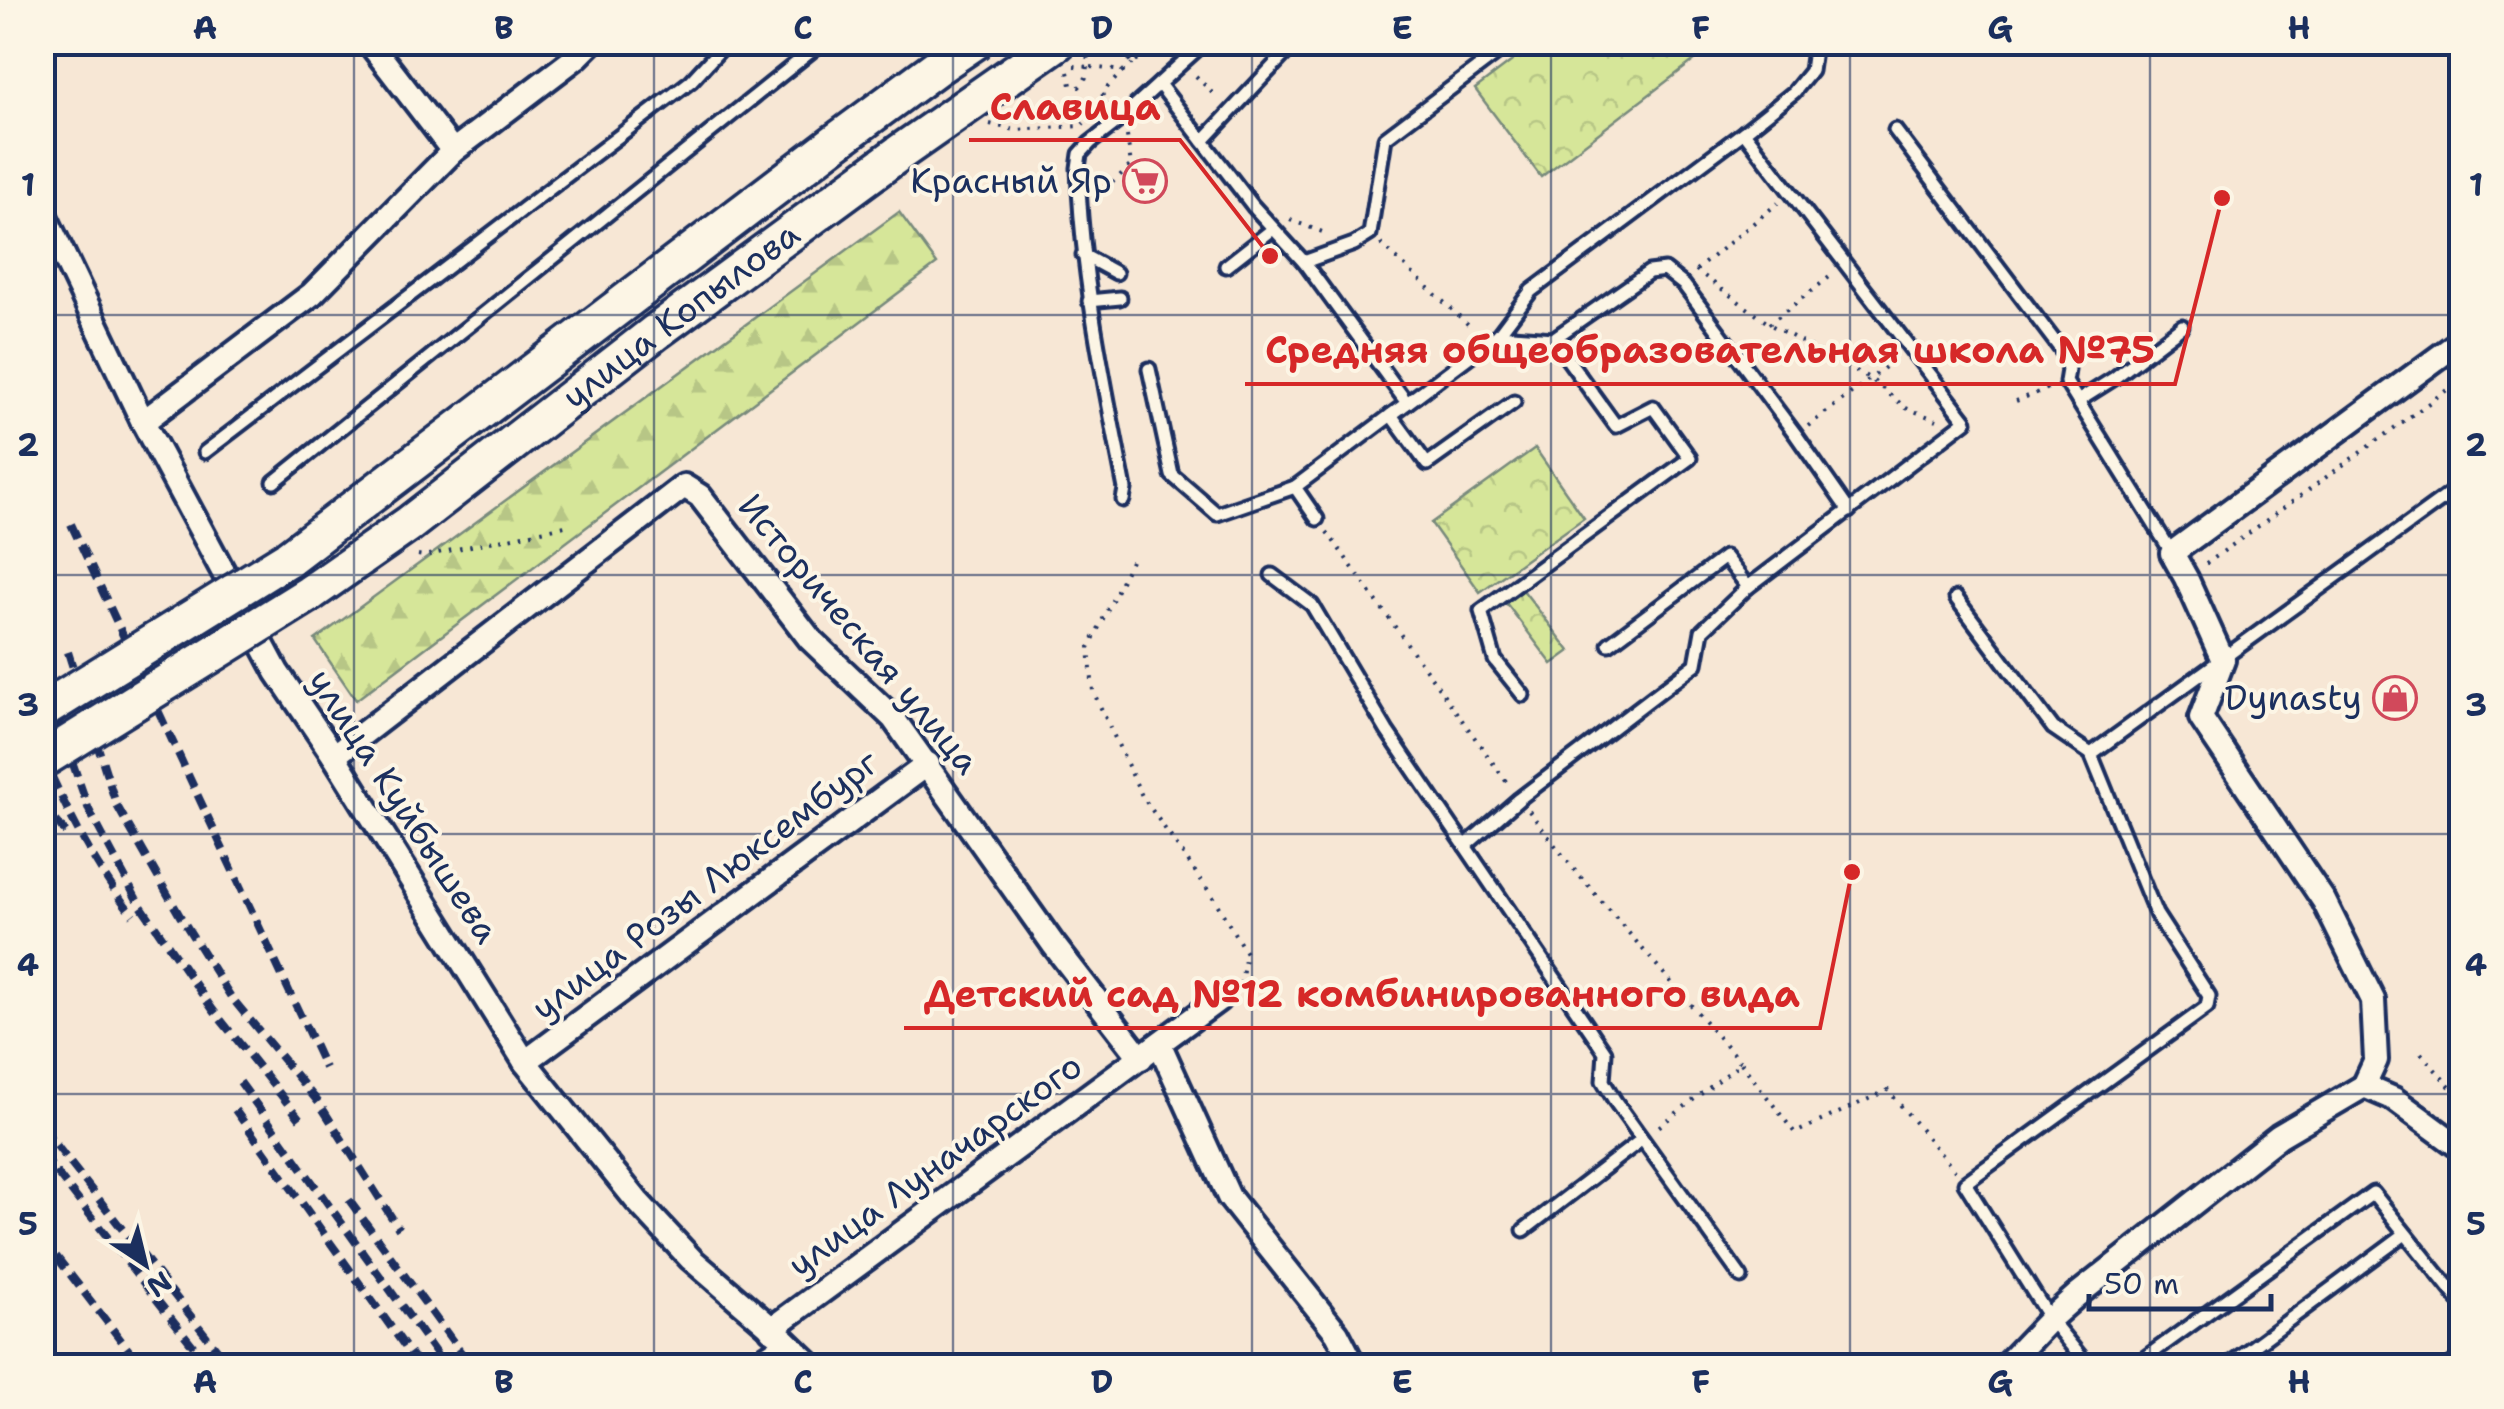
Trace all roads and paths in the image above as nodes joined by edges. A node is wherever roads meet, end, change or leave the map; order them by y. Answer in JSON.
{"nodes":[{"id":1,"x":368,"y":42,"type":"edge"},
{"id":2,"x":592,"y":42,"type":"edge"},
{"id":3,"x":726,"y":42,"type":"edge"},
{"id":4,"x":815,"y":42,"type":"edge"},
{"id":5,"x":974,"y":42,"type":"edge"},
{"id":6,"x":1128,"y":42,"type":"edge"},
{"id":7,"x":1206,"y":42,"type":"edge"},
{"id":8,"x":1296,"y":42,"type":"edge"},
{"id":9,"x":1512,"y":42,"type":"edge"},
{"id":10,"x":1816,"y":42,"type":"edge"},
{"id":11,"x":1164,"y":43,"type":"edge"},
{"id":12,"x":1118,"y":45,"type":"edge"},
{"id":13,"x":1072,"y":57,"type":"edge"},
{"id":14,"x":1132,"y":64,"type":"junction"},
{"id":15,"x":1123,"y":71,"type":"junction"},
{"id":16,"x":1193,"y":72,"type":"dead end"},
{"id":17,"x":1159,"y":84,"type":"junction"},
{"id":18,"x":1108,"y":107,"type":"dead end"},
{"id":19,"x":1231,"y":112,"type":"junction"},
{"id":20,"x":1081,"y":126,"type":"dead end"},
{"id":21,"x":1015,"y":130,"type":"dead end"},
{"id":22,"x":1895,"y":130,"type":"dead end"},
{"id":23,"x":1744,"y":132,"type":"junction"},
{"id":24,"x":1127,"y":136,"type":"dead end"},
{"id":25,"x":1203,"y":141,"type":"junction"},
{"id":26,"x":452,"y":151,"type":"junction"},
{"id":27,"x":1791,"y":193,"type":"junction"},
{"id":28,"x":1098,"y":196,"type":"dead end"},
{"id":29,"x":1253,"y":206,"type":"junction"},
{"id":30,"x":42,"y":210,"type":"edge"},
{"id":31,"x":1272,"y":229,"type":"junction"},
{"id":32,"x":1370,"y":234,"type":"junction"},
{"id":33,"x":1354,"y":244,"type":"junction"},
{"id":34,"x":1083,"y":254,"type":"junction"},
{"id":35,"x":1304,"y":262,"type":"junction"},
{"id":36,"x":1846,"y":264,"type":"junction"},
{"id":37,"x":1226,"y":266,"type":"dead end"},
{"id":38,"x":1697,"y":270,"type":"junction"},
{"id":39,"x":1116,"y":273,"type":"dead end"},
{"id":40,"x":1690,"y":278,"type":"dead end"},
{"id":41,"x":1120,"y":298,"type":"dead end"},
{"id":42,"x":1089,"y":301,"type":"junction"},
{"id":43,"x":1768,"y":324,"type":"junction"},
{"id":44,"x":2182,"y":326,"type":"dead end"},
{"id":45,"x":1493,"y":338,"type":"junction"},
{"id":46,"x":1553,"y":338,"type":"junction"},
{"id":47,"x":2460,"y":346,"type":"edge"},
{"id":48,"x":1909,"y":347,"type":"junction"},
{"id":49,"x":1149,"y":369,"type":"dead end"},
{"id":50,"x":1872,"y":379,"type":"junction"},
{"id":51,"x":2462,"y":379,"type":"edge"},
{"id":52,"x":2066,"y":382,"type":"junction"},
{"id":53,"x":2016,"y":401,"type":"dead end"},
{"id":54,"x":2078,"y":401,"type":"junction"},
{"id":55,"x":1407,"y":402,"type":"junction"},
{"id":56,"x":1514,"y":402,"type":"dead end"},
{"id":57,"x":1391,"y":415,"type":"junction"},
{"id":58,"x":143,"y":422,"type":"junction"},
{"id":59,"x":1956,"y":428,"type":"junction"},
{"id":60,"x":1796,"y":435,"type":"junction"},
{"id":61,"x":205,"y":452,"type":"dead end"},
{"id":62,"x":274,"y":482,"type":"dead end"},
{"id":63,"x":2462,"y":484,"type":"edge"},
{"id":64,"x":1295,"y":487,"type":"junction"},
{"id":65,"x":1123,"y":500,"type":"dead end"},
{"id":66,"x":1848,"y":511,"type":"junction"},
{"id":67,"x":1318,"y":519,"type":"joint"},
{"id":68,"x":565,"y":526,"type":"dead end"},
{"id":69,"x":2172,"y":552,"type":"junction"},
{"id":70,"x":424,"y":556,"type":"dead end"},
{"id":71,"x":1131,"y":561,"type":"dead end"},
{"id":72,"x":1272,"y":575,"type":"dead end"},
{"id":73,"x":2186,"y":578,"type":"junction"},
{"id":74,"x":1748,"y":587,"type":"junction"},
{"id":75,"x":1956,"y":598,"type":"dead end"},
{"id":76,"x":1609,"y":644,"type":"dead end"},
{"id":77,"x":2223,"y":660,"type":"junction"},
{"id":78,"x":1523,"y":695,"type":"dead end"},
{"id":79,"x":42,"y":711,"type":"edge"},
{"id":80,"x":2091,"y":754,"type":"junction"},
{"id":81,"x":334,"y":756,"type":"junction"},
{"id":82,"x":42,"y":760,"type":"edge"},
{"id":83,"x":928,"y":764,"type":"junction"},
{"id":84,"x":1519,"y":799,"type":"junction"},
{"id":85,"x":1465,"y":846,"type":"junction"},
{"id":86,"x":1218,"y":1000,"type":"joint"},
{"id":87,"x":1150,"y":1051,"type":"junction"},
{"id":88,"x":2420,"y":1053,"type":"dead end"},
{"id":89,"x":525,"y":1062,"type":"junction"},
{"id":90,"x":1741,"y":1063,"type":"junction"},
{"id":91,"x":2364,"y":1086,"type":"junction"},
{"id":92,"x":2462,"y":1101,"type":"edge"},
{"id":93,"x":1641,"y":1140,"type":"junction"},
{"id":94,"x":2462,"y":1149,"type":"edge"},
{"id":95,"x":1965,"y":1183,"type":"junction"},
{"id":96,"x":1524,"y":1230,"type":"dead end"},
{"id":97,"x":2406,"y":1234,"type":"junction"},
{"id":98,"x":1741,"y":1277,"type":"dead end"},
{"id":99,"x":2462,"y":1304,"type":"edge"},
{"id":100,"x":2050,"y":1319,"type":"junction"},
{"id":101,"x":778,"y":1334,"type":"junction"},
{"id":102,"x":2462,"y":1356,"type":"edge"},
{"id":103,"x":744,"y":1366,"type":"edge"},
{"id":104,"x":812,"y":1366,"type":"edge"},
{"id":105,"x":1354,"y":1366,"type":"edge"},
{"id":106,"x":2006,"y":1366,"type":"edge"},
{"id":107,"x":2088,"y":1366,"type":"edge"},
{"id":108,"x":2134,"y":1366,"type":"edge"},
{"id":109,"x":2228,"y":1366,"type":"edge"},
{"id":110,"x":2449,"y":1366,"type":"edge"}],
"edges":[{"from":1,"to":26,"type":"street"},
{"from":2,"to":26,"type":"street"},
{"from":3,"to":61,"type":"lane"},
{"from":4,"to":62,"type":"lane"},
{"from":5,"to":79,"type":"main road","name":"улица Копылова","bridge":true},
{"from":6,"to":12,"type":"path"},
{"from":7,"to":17,"type":"lane"},
{"from":8,"to":19,"type":"lane"},
{"from":9,"to":32,"type":"lane"},
{"from":10,"to":23,"type":"lane"},
{"from":11,"to":14,"type":"path"},
{"from":12,"to":14,"type":"path"},
{"from":13,"to":13,"type":"path"},
{"from":13,"to":15,"type":"path"},
{"from":13,"to":82,"type":"main road","name":"улица Копылова","bridge":true},
{"from":14,"to":15,"type":"path"},
{"from":15,"to":18,"type":"path"},
{"from":16,"to":19,"type":"path"},
{"from":17,"to":25,"type":"lane"},
{"from":17,"to":34,"type":"lane"},
{"from":19,"to":25,"type":"lane"},
{"from":20,"to":21,"type":"path"},
{"from":22,"to":52,"type":"lane"},
{"from":23,"to":27,"type":"lane"},
{"from":23,"to":45,"type":"lane"},
{"from":24,"to":28,"type":"path"},
{"from":25,"to":29,"type":"lane"},
{"from":26,"to":58,"type":"street"},
{"from":27,"to":36,"type":"lane"},
{"from":27,"to":38,"type":"path"},
{"from":29,"to":31,"type":"lane"},
{"from":29,"to":33,"type":"path"},
{"from":30,"to":58,"type":"street","name":"улица Куйбышева"},
{"from":31,"to":35,"type":"lane"},
{"from":31,"to":37,"type":"lane"},
{"from":32,"to":33,"type":"lane"},
{"from":32,"to":45,"type":"path"},
{"from":33,"to":35,"type":"lane"},
{"from":34,"to":39,"type":"lane"},
{"from":34,"to":42,"type":"lane"},
{"from":35,"to":55,"type":"lane"},
{"from":36,"to":43,"type":"path"},
{"from":36,"to":48,"type":"lane"},
{"from":38,"to":40,"type":"path"},
{"from":38,"to":43,"type":"path"},
{"from":41,"to":42,"type":"lane"},
{"from":42,"to":65,"type":"lane"},
{"from":43,"to":50,"type":"path"},
{"from":44,"to":54,"type":"lane"},
{"from":45,"to":46,"type":"lane"},
{"from":45,"to":55,"type":"lane"},
{"from":46,"to":60,"type":"lane"},
{"from":46,"to":78,"type":"lane"},
{"from":47,"to":69,"type":"street"},
{"from":48,"to":50,"type":"path"},
{"from":48,"to":59,"type":"lane"},
{"from":49,"to":64,"type":"lane"},
{"from":50,"to":59,"type":"path"},
{"from":50,"to":60,"type":"path"},
{"from":51,"to":73,"type":"path"},
{"from":52,"to":53,"type":"path"},
{"from":52,"to":54,"type":"lane"},
{"from":54,"to":69,"type":"lane"},
{"from":55,"to":57,"type":"lane"},
{"from":56,"to":57,"type":"lane"},
{"from":57,"to":64,"type":"lane"},
{"from":58,"to":81,"type":"street","name":"улица Куйбышева"},
{"from":59,"to":66,"type":"lane"},
{"from":60,"to":66,"type":"lane"},
{"from":63,"to":77,"type":"lane"},
{"from":64,"to":67,"type":"lane"},
{"from":66,"to":74,"type":"lane"},
{"from":67,"to":84,"type":"path"},
{"from":68,"to":70,"type":"path"},
{"from":69,"to":73,"type":"street"},
{"from":71,"to":86,"type":"path"},
{"from":72,"to":85,"type":"lane"},
{"from":73,"to":77,"type":"street"},
{"from":74,"to":76,"type":"lane"},
{"from":74,"to":84,"type":"lane"},
{"from":75,"to":80,"type":"lane"},
{"from":77,"to":80,"type":"lane"},
{"from":77,"to":91,"type":"street"},
{"from":80,"to":95,"type":"lane"},
{"from":81,"to":83,"type":"street","name":"Историческая улица"},
{"from":81,"to":89,"type":"street","name":"улица Куйбышева"},
{"from":83,"to":87,"type":"street","name":"Историческая улица"},
{"from":83,"to":89,"type":"street","name":"улица Розы Люксембург"},
{"from":84,"to":85,"type":"lane"},
{"from":84,"to":90,"type":"path"},
{"from":85,"to":93,"type":"lane"},
{"from":86,"to":87,"type":"street","name":"улица Луначарского"},
{"from":87,"to":101,"type":"street","name":"улица Луначарского"},
{"from":87,"to":105,"type":"street","name":"Историческая улица"},
{"from":88,"to":92,"type":"path"},
{"from":89,"to":101,"type":"street","name":"улица Куйбышева"},
{"from":90,"to":93,"type":"path"},
{"from":90,"to":95,"type":"path"},
{"from":91,"to":94,"type":"street"},
{"from":91,"to":100,"type":"street"},
{"from":93,"to":96,"type":"lane"},
{"from":93,"to":98,"type":"lane"},
{"from":95,"to":100,"type":"lane"},
{"from":97,"to":99,"type":"lane"},
{"from":97,"to":108,"type":"lane"},
{"from":97,"to":109,"type":"lane"},
{"from":100,"to":106,"type":"street"},
{"from":100,"to":107,"type":"lane"},
{"from":101,"to":103,"type":"lane"},
{"from":101,"to":104,"type":"street","name":"улица Куйбышева"},
{"from":102,"to":110,"type":"lane"}]}
